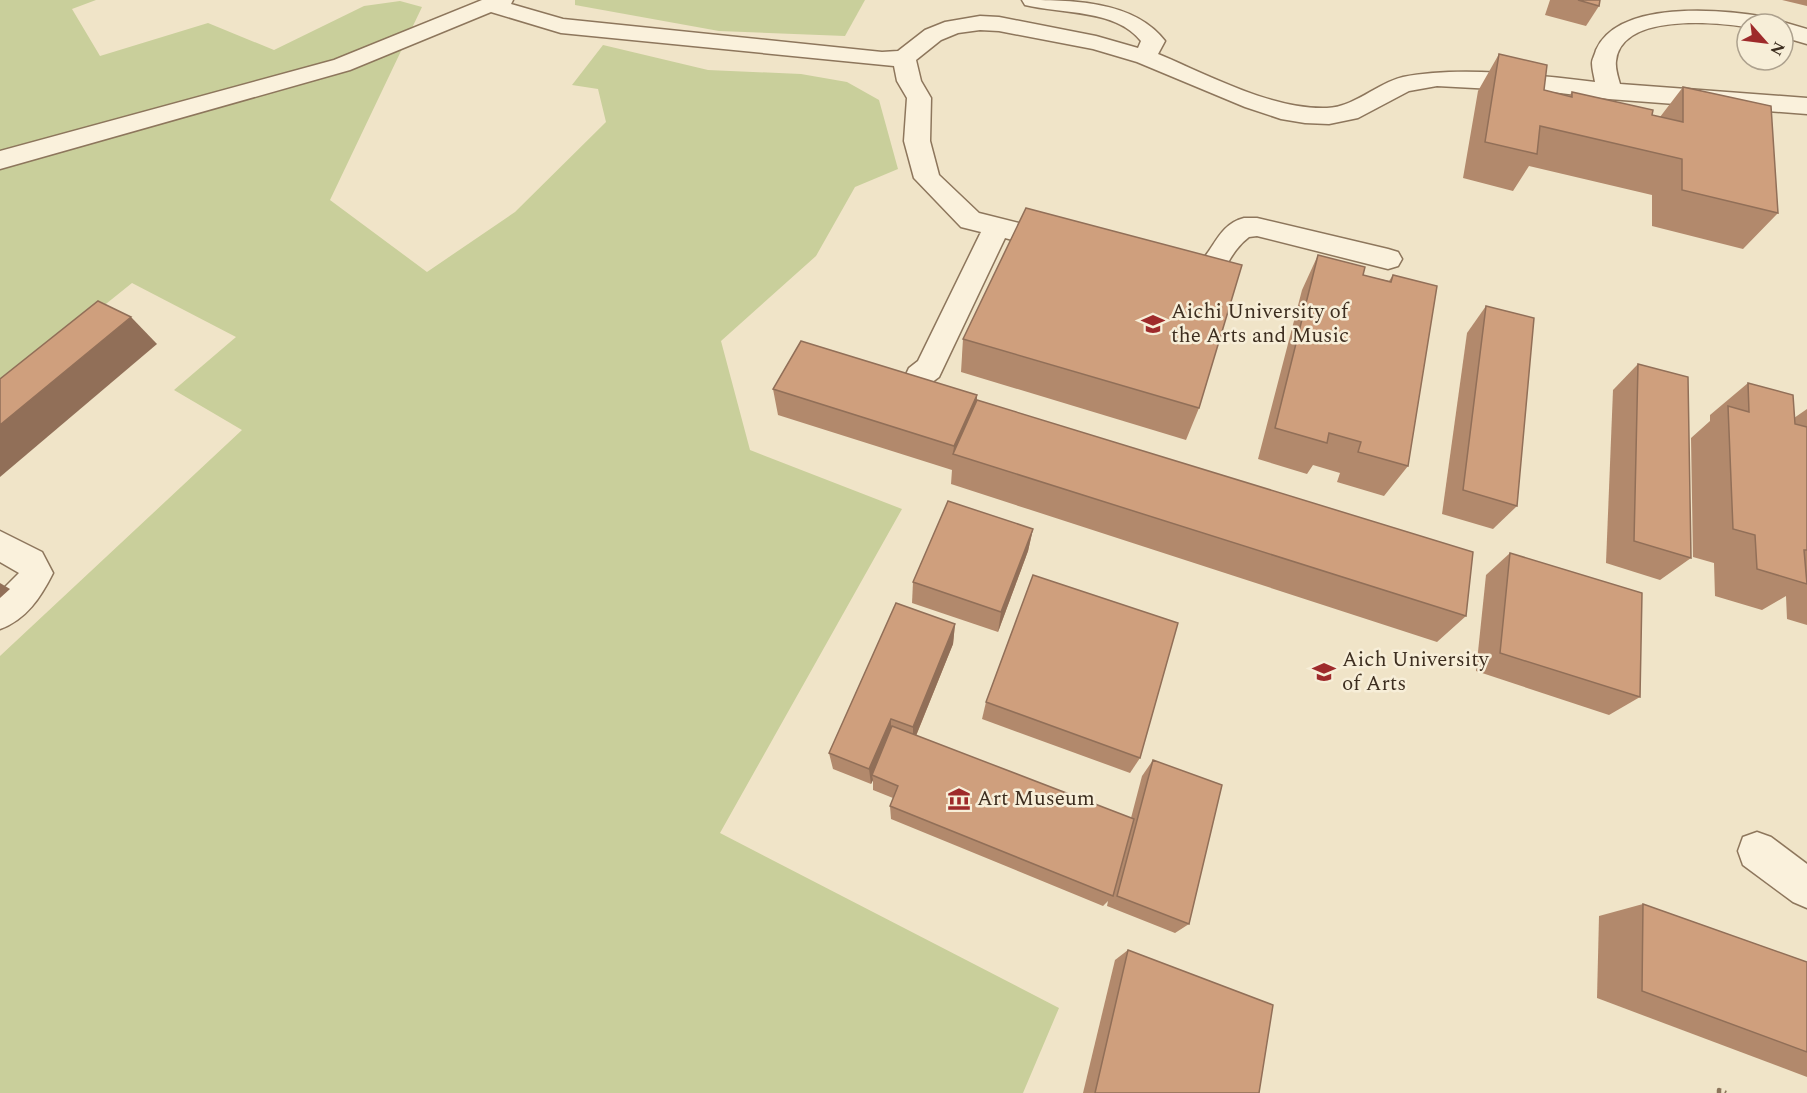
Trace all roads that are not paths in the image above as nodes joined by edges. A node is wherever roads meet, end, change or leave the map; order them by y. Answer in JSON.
{"nodes":[{"id":1,"x":1033,"y":0,"type":"edge"},
{"id":2,"x":496,"y":2,"type":"edge"},
{"id":3,"x":1735,"y":18,"type":"edge"},
{"id":4,"x":1145,"y":57,"type":"junction"},
{"id":5,"x":904,"y":58,"type":"junction"},
{"id":6,"x":1609,"y":91,"type":"junction"},
{"id":7,"x":1807,"y":106,"type":"edge"},
{"id":8,"x":0,"y":160,"type":"edge"},
{"id":9,"x":997,"y":226,"type":"junction"},
{"id":10,"x":1081,"y":249,"type":"edge"},
{"id":11,"x":1388,"y":258,"type":"dead end"},
{"id":12,"x":1157,"y":269,"type":"edge"},
{"id":13,"x":909,"y":400,"type":"edge"},
{"id":14,"x":0,"y":545,"type":"edge"},
{"id":15,"x":0,"y":614,"type":"edge"},
{"id":16,"x":1757,"y":851,"type":"dead end"},
{"id":17,"x":1807,"y":888,"type":"edge"}],
"edges":[{"from":1,"to":4,"type":"street"},
{"from":2,"to":5,"type":"street"},
{"from":2,"to":8,"type":"street"},
{"from":3,"to":6,"type":"street"},
{"from":4,"to":5,"type":"street"},
{"from":4,"to":6,"type":"street"},
{"from":5,"to":9,"type":"street"},
{"from":6,"to":7,"type":"street"},
{"from":9,"to":10,"type":"street"},
{"from":9,"to":13,"type":"street"},
{"from":11,"to":12,"type":"street"},
{"from":14,"to":15,"type":"street"},
{"from":16,"to":17,"type":"street"}]}
